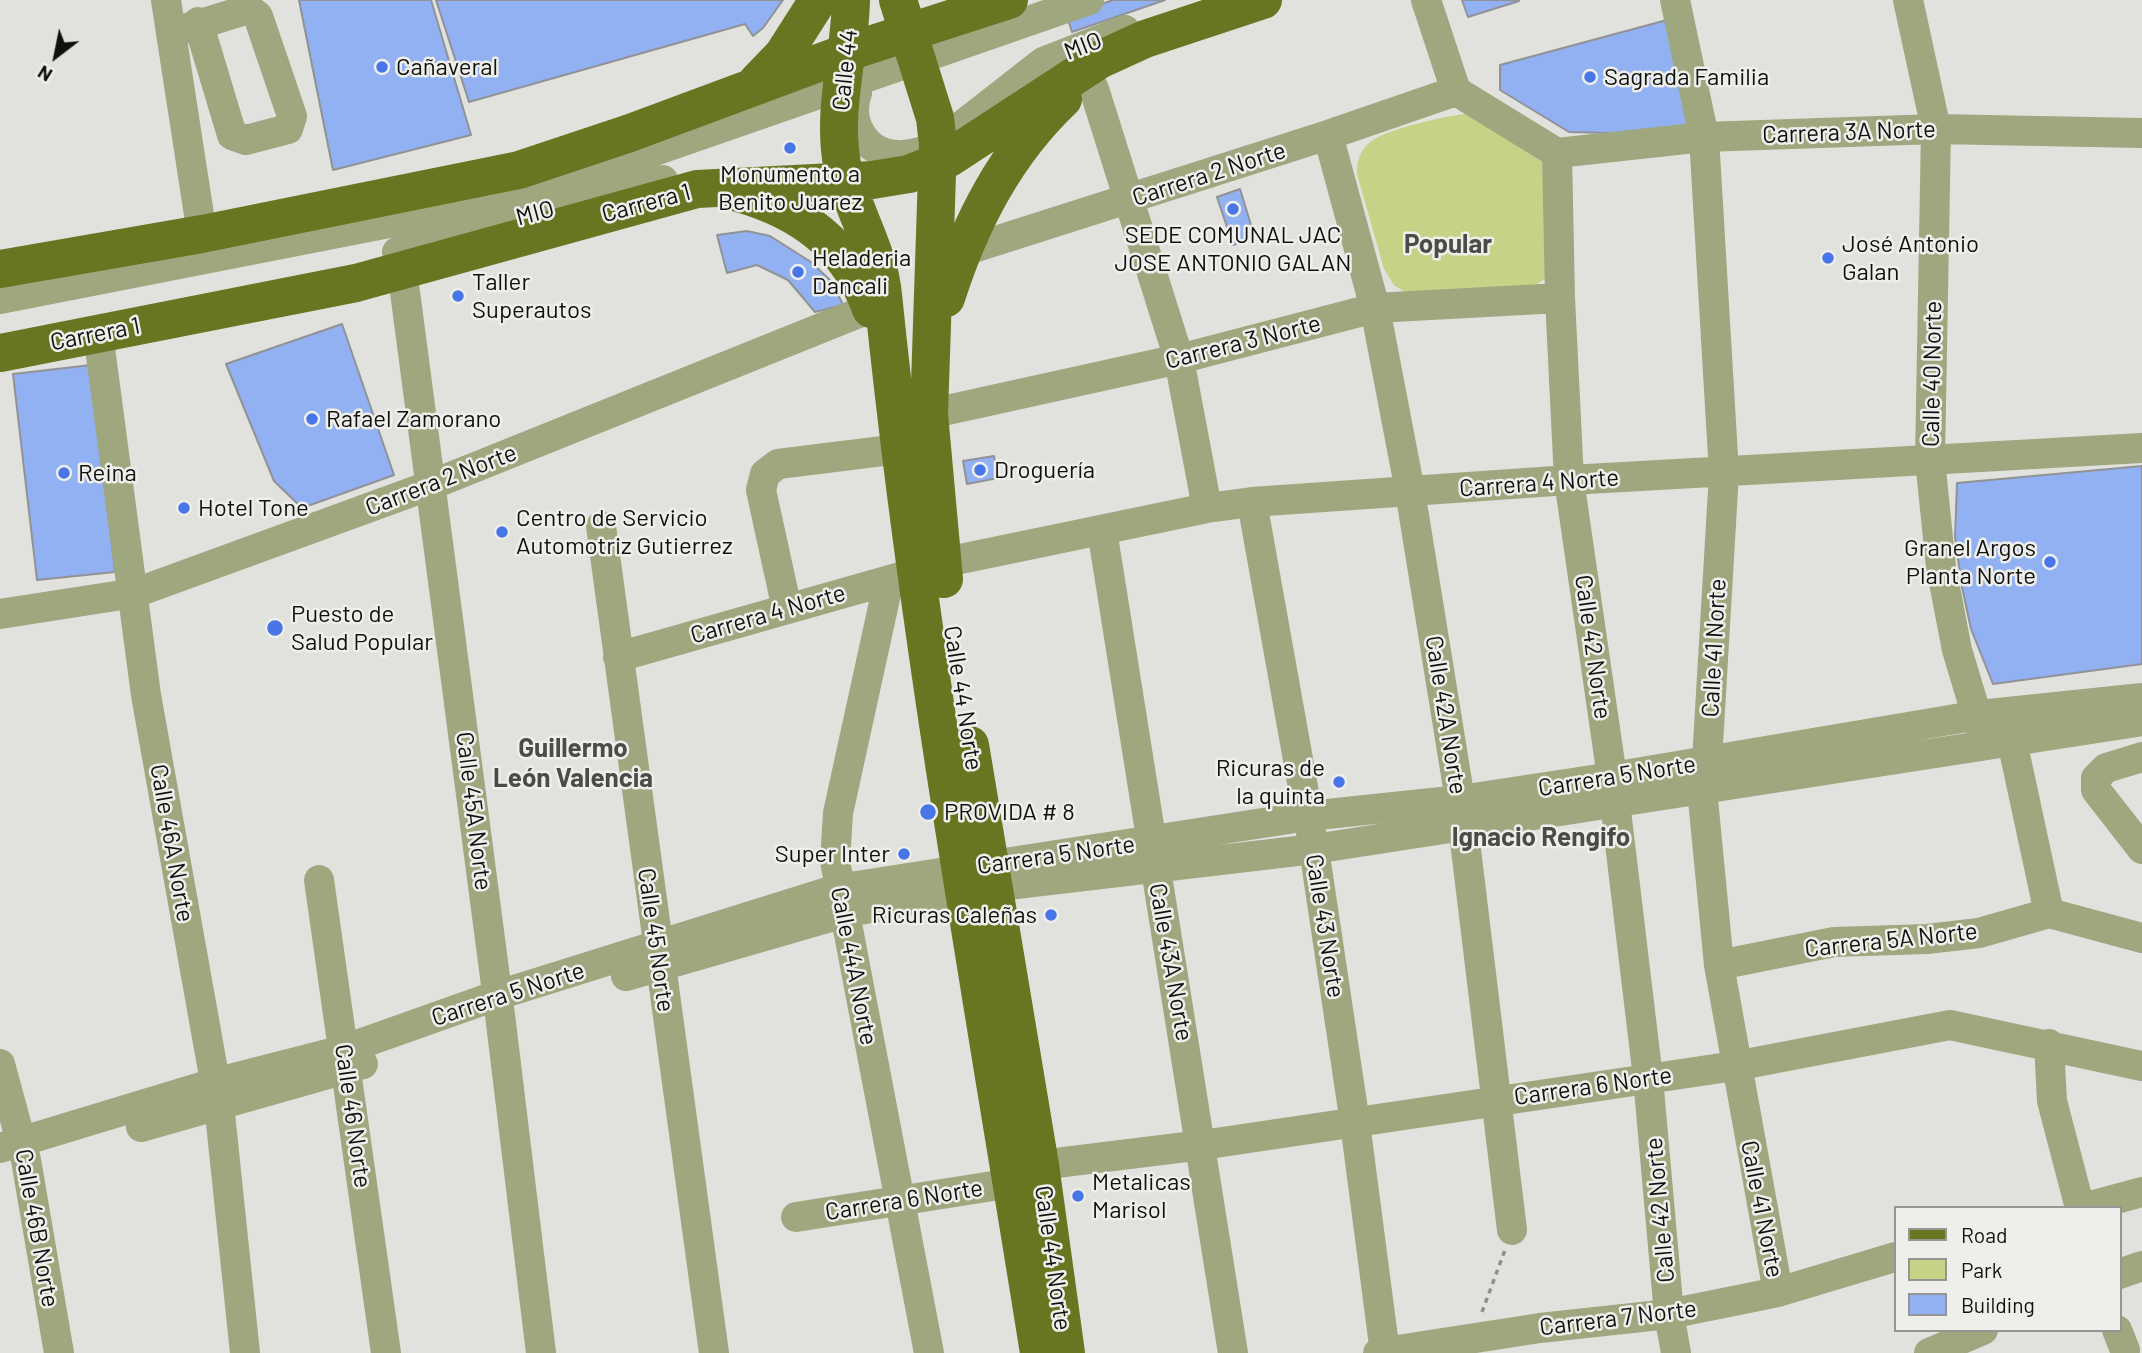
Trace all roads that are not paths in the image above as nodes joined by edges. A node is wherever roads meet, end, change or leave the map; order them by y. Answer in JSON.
{"nodes":[{"id":1,"x":166,"y":0,"type":"edge"},
{"id":2,"x":818,"y":0,"type":"edge"},
{"id":3,"x":852,"y":0,"type":"edge"},
{"id":4,"x":1009,"y":0,"type":"edge"},
{"id":5,"x":1089,"y":0,"type":"edge"},
{"id":6,"x":1205,"y":0,"type":"edge"},
{"id":7,"x":1264,"y":0,"type":"edge"},
{"id":8,"x":1426,"y":0,"type":"edge"},
{"id":9,"x":1675,"y":0,"type":"edge"},
{"id":10,"x":1908,"y":0,"type":"edge"},
{"id":11,"x":908,"y":31,"type":"edge"},
{"id":12,"x":1120,"y":51,"type":"junction"},
{"id":13,"x":852,"y":72,"type":"junction"},
{"id":14,"x":1087,"y":76,"type":"junction"},
{"id":15,"x":754,"y":86,"type":"junction"},
{"id":16,"x":1456,"y":90,"type":"junction"},
{"id":17,"x":1936,"y":129,"type":"junction"},
{"id":18,"x":2142,"y":133,"type":"edge"},
{"id":19,"x":1328,"y":135,"type":"junction"},
{"id":20,"x":1704,"y":137,"type":"junction"},
{"id":21,"x":934,"y":153,"type":"junction"},
{"id":22,"x":1557,"y":153,"type":"junction"},
{"id":23,"x":845,"y":175,"type":"junction"},
{"id":24,"x":697,"y":189,"type":"junction"},
{"id":25,"x":1129,"y":200,"type":"junction"},
{"id":26,"x":202,"y":234,"type":"junction"},
{"id":27,"x":961,"y":252,"type":"junction"},
{"id":28,"x":0,"y":269,"type":"edge"},
{"id":29,"x":402,"y":270,"type":"junction"},
{"id":30,"x":1560,"y":298,"type":"junction"},
{"id":31,"x":0,"y":299,"type":"edge"},
{"id":32,"x":870,"y":308,"type":"junction"},
{"id":33,"x":1375,"y":308,"type":"junction"},
{"id":34,"x":98,"y":334,"type":"junction"},
{"id":35,"x":0,"y":339,"type":"edge"},
{"id":36,"x":0,"y":353,"type":"edge"},
{"id":37,"x":1179,"y":359,"type":"junction"},
{"id":38,"x":890,"y":367,"type":"junction"},
{"id":39,"x":931,"y":376,"type":"junction"},
{"id":40,"x":929,"y":414,"type":"junction"},
{"id":41,"x":2142,"y":448,"type":"edge"},
{"id":42,"x":899,"y":449,"type":"junction"},
{"id":43,"x":1930,"y":460,"type":"junction"},
{"id":44,"x":1724,"y":473,"type":"junction"},
{"id":45,"x":1569,"y":480,"type":"junction"},
{"id":46,"x":431,"y":485,"type":"junction"},
{"id":47,"x":1410,"y":491,"type":"junction"},
{"id":48,"x":1252,"y":502,"type":"junction"},
{"id":49,"x":1208,"y":508,"type":"junction"},
{"id":50,"x":601,"y":526,"type":"dead end"},
{"id":51,"x":1102,"y":530,"type":"junction"},
{"id":52,"x":916,"y":572,"type":"junction"},
{"id":53,"x":135,"y":593,"type":"junction"},
{"id":54,"x":787,"y":609,"type":"junction"},
{"id":55,"x":0,"y":614,"type":"edge"},
{"id":56,"x":618,"y":657,"type":"junction"},
{"id":57,"x":2142,"y":698,"type":"edge"},
{"id":58,"x":1979,"y":715,"type":"junction"},
{"id":59,"x":2142,"y":722,"type":"edge"},
{"id":60,"x":1998,"y":743,"type":"junction"},
{"id":61,"x":2142,"y":757,"type":"edge"},
{"id":62,"x":1704,"y":775,"type":"junction"},
{"id":63,"x":1613,"y":790,"type":"junction"},
{"id":64,"x":1462,"y":812,"type":"junction"},
{"id":65,"x":1308,"y":816,"type":"junction"},
{"id":66,"x":1314,"y":849,"type":"junction"},
{"id":67,"x":2142,"y":849,"type":"edge"},
{"id":68,"x":1154,"y":855,"type":"junction"},
{"id":69,"x":977,"y":877,"type":"junction"},
{"id":70,"x":319,"y":880,"type":"dead end"},
{"id":71,"x":840,"y":901,"type":"junction"},
{"id":72,"x":2049,"y":913,"type":"junction"},
{"id":73,"x":2142,"y":938,"type":"edge"},
{"id":74,"x":658,"y":955,"type":"junction"},
{"id":75,"x":1719,"y":965,"type":"junction"},
{"id":76,"x":499,"y":1005,"type":"junction"},
{"id":77,"x":2049,"y":1044,"type":"junction"},
{"id":78,"x":345,"y":1060,"type":"junction"},
{"id":79,"x":0,"y":1064,"type":"edge"},
{"id":80,"x":1735,"y":1066,"type":"junction"},
{"id":81,"x":2142,"y":1066,"type":"edge"},
{"id":82,"x":1648,"y":1078,"type":"junction"},
{"id":83,"x":217,"y":1094,"type":"junction"},
{"id":84,"x":1496,"y":1100,"type":"junction"},
{"id":85,"x":1355,"y":1123,"type":"junction"},
{"id":86,"x":1202,"y":1145,"type":"junction"},
{"id":87,"x":12,"y":1155,"type":"edge"},
{"id":88,"x":1026,"y":1174,"type":"junction"},
{"id":89,"x":2142,"y":1192,"type":"edge"},
{"id":90,"x":901,"y":1201,"type":"junction"},
{"id":91,"x":2080,"y":1206,"type":"edge"},
{"id":92,"x":2089,"y":1206,"type":"edge"},
{"id":93,"x":796,"y":1217,"type":"dead end"},
{"id":94,"x":1512,"y":1230,"type":"road end"},
{"id":95,"x":1893,"y":1265,"type":"edge"},
{"id":96,"x":2142,"y":1266,"type":"edge"},
{"id":97,"x":2121,"y":1273,"type":"edge"},
{"id":98,"x":1778,"y":1292,"type":"junction"},
{"id":99,"x":1669,"y":1314,"type":"junction"},
{"id":100,"x":1917,"y":1332,"type":"edge"},
{"id":101,"x":1978,"y":1332,"type":"edge"},
{"id":102,"x":1541,"y":1340,"type":"edge"},
{"id":103,"x":59,"y":1353,"type":"edge"},
{"id":104,"x":245,"y":1353,"type":"edge"},
{"id":105,"x":386,"y":1353,"type":"edge"},
{"id":106,"x":541,"y":1353,"type":"edge"},
{"id":107,"x":714,"y":1353,"type":"edge"},
{"id":108,"x":929,"y":1353,"type":"edge"},
{"id":109,"x":1039,"y":1353,"type":"edge"},
{"id":110,"x":1066,"y":1353,"type":"edge"},
{"id":111,"x":1233,"y":1353,"type":"edge"},
{"id":112,"x":1382,"y":1353,"type":"edge"},
{"id":113,"x":1676,"y":1353,"type":"edge"},
{"id":114,"x":1927,"y":1353,"type":"edge"}],
"edges":[{"from":1,"to":26,"type":"street"},
{"from":2,"to":15,"type":"main road"},
{"from":3,"to":13,"type":"main road","name":"Calle 44"},
{"from":4,"to":11,"type":"main road"},
{"from":5,"to":11,"type":"street","name":"MIO"},
{"from":6,"to":21,"type":"street","name":"MIO"},
{"from":7,"to":12,"type":"main road","name":"Carrera 1"},
{"from":8,"to":16,"type":"street"},
{"from":9,"to":20,"type":"street","name":"Calle 41 Norte"},
{"from":10,"to":17,"type":"street","name":"Calle 40 Norte"},
{"from":11,"to":13,"type":"main road"},
{"from":11,"to":21,"type":"main road"},
{"from":12,"to":14,"type":"main road"},
{"from":12,"to":21,"type":"main road","name":"Carrera 1"},
{"from":13,"to":15,"type":"main road"},
{"from":13,"to":21,"type":"street"},
{"from":13,"to":23,"type":"main road","name":"Calle 44"},
{"from":13,"to":31,"type":"street","name":"MIO"},
{"from":14,"to":25,"type":"street"},
{"from":14,"to":27,"type":"main road"},
{"from":15,"to":26,"type":"main road"},
{"from":16,"to":19,"type":"street","name":"Carrera 2 Norte"},
{"from":16,"to":22,"type":"street"},
{"from":17,"to":18,"type":"street","name":"Carrera 3A Norte"},
{"from":17,"to":20,"type":"street","name":"Carrera 3A Norte"},
{"from":17,"to":43,"type":"street","name":"Calle 40 Norte"},
{"from":19,"to":25,"type":"street","name":"Carrera 2 Norte"},
{"from":19,"to":33,"type":"street","name":"Calle 42A Norte"},
{"from":20,"to":22,"type":"street","name":"Carrera 3A Norte"},
{"from":20,"to":44,"type":"street","name":"Calle 41 Norte"},
{"from":21,"to":23,"type":"main road","name":"Carrera 1"},
{"from":21,"to":39,"type":"main road","name":"Calle 44 Norte"},
{"from":22,"to":30,"type":"street","name":"Calle 42 Norte"},
{"from":23,"to":24,"type":"main road","name":"Carrera 1"},
{"from":23,"to":35,"type":"street","name":"MIO"},
{"from":23,"to":38,"type":"main road","name":"Calle 44 Norte"},
{"from":24,"to":29,"type":"main road","name":"Carrera 1"},
{"from":24,"to":32,"type":"main road"},
{"from":25,"to":27,"type":"street","name":"Carrera 2 Norte"},
{"from":25,"to":37,"type":"street"},
{"from":26,"to":28,"type":"main road"},
{"from":27,"to":39,"type":"main road"},
{"from":29,"to":34,"type":"main road","name":"Carrera 1"},
{"from":29,"to":46,"type":"street","name":"Calle 45A Norte"},
{"from":30,"to":33,"type":"street","name":"Carrera 3 Norte"},
{"from":30,"to":45,"type":"street","name":"Calle 42 Norte"},
{"from":32,"to":38,"type":"main road"},
{"from":32,"to":46,"type":"street","name":"Carrera 2 Norte"},
{"from":33,"to":37,"type":"street","name":"Carrera 3 Norte"},
{"from":33,"to":47,"type":"street","name":"Calle 42A Norte"},
{"from":34,"to":36,"type":"main road","name":"Carrera 1"},
{"from":34,"to":53,"type":"street","name":"Calle 46A Norte"},
{"from":37,"to":40,"type":"street","name":"Carrera 3 Norte"},
{"from":37,"to":49,"type":"street"},
{"from":38,"to":42,"type":"main road","name":"Calle 44 Norte"},
{"from":39,"to":40,"type":"main road","name":"Calle 44 Norte"},
{"from":40,"to":52,"type":"main road","name":"Calle 44 Norte"},
{"from":41,"to":43,"type":"street","name":"Carrera 4 Norte"},
{"from":42,"to":52,"type":"main road","name":"Calle 44 Norte"},
{"from":42,"to":54,"type":"street"},
{"from":43,"to":44,"type":"street","name":"Carrera 4 Norte"},
{"from":43,"to":58,"type":"street","name":"Calle 40 Norte"},
{"from":44,"to":45,"type":"street","name":"Carrera 4 Norte"},
{"from":44,"to":62,"type":"street","name":"Calle 41 Norte"},
{"from":45,"to":47,"type":"street","name":"Carrera 4 Norte"},
{"from":45,"to":63,"type":"street","name":"Calle 42 Norte"},
{"from":46,"to":53,"type":"street","name":"Carrera 2 Norte"},
{"from":46,"to":76,"type":"street","name":"Calle 45A Norte"},
{"from":47,"to":48,"type":"street","name":"Carrera 4 Norte"},
{"from":47,"to":64,"type":"street","name":"Calle 42A Norte"},
{"from":48,"to":49,"type":"street","name":"Carrera 4 Norte"},
{"from":48,"to":65,"type":"street","name":"Calle 43 Norte"},
{"from":49,"to":51,"type":"street","name":"Carrera 4 Norte"},
{"from":50,"to":56,"type":"street","name":"Calle 45 Norte"},
{"from":51,"to":52,"type":"street","name":"Carrera 4 Norte"},
{"from":51,"to":68,"type":"street","name":"Calle 43A Norte"},
{"from":52,"to":54,"type":"street","name":"Carrera 4 Norte"},
{"from":52,"to":69,"type":"main road","name":"Calle 44 Norte"},
{"from":52,"to":71,"type":"street","name":"Calle 44A Norte"},
{"from":53,"to":55,"type":"street","name":"Carrera 2 Norte"},
{"from":53,"to":83,"type":"street","name":"Calle 46A Norte"},
{"from":54,"to":56,"type":"street","name":"Carrera 4 Norte"},
{"from":56,"to":74,"type":"street","name":"Calle 45 Norte"},
{"from":57,"to":58,"type":"street","name":"Carrera 5 Norte"},
{"from":58,"to":60,"type":"street","name":"Calle 40 Norte"},
{"from":58,"to":62,"type":"street","name":"Carrera 5 Norte"},
{"from":59,"to":60,"type":"street","name":"Carrera 5 Norte"},
{"from":60,"to":62,"type":"street","name":"Carrera 5 Norte"},
{"from":60,"to":72,"type":"street","name":"Calle 40 Norte"},
{"from":61,"to":67,"type":"street"},
{"from":62,"to":63,"type":"street","name":"Carrera 5 Norte"},
{"from":62,"to":75,"type":"street","name":"Calle 41 Norte"},
{"from":63,"to":64,"type":"street","name":"Carrera 5 Norte"},
{"from":63,"to":82,"type":"street","name":"Calle 42 Norte"},
{"from":64,"to":65,"type":"street","name":"Carrera 5 Norte"},
{"from":64,"to":66,"type":"street","name":"Carrera 5 Norte"},
{"from":64,"to":84,"type":"street","name":"Calle 42A Norte"},
{"from":65,"to":66,"type":"street","name":"Calle 43 Norte"},
{"from":65,"to":68,"type":"street","name":"Carrera 5 Norte"},
{"from":66,"to":68,"type":"street","name":"Carrera 5 Norte"},
{"from":66,"to":85,"type":"street","name":"Calle 43 Norte"},
{"from":68,"to":69,"type":"street","name":"Carrera 5 Norte"},
{"from":68,"to":86,"type":"street","name":"Calle 43A Norte"},
{"from":69,"to":71,"type":"street","name":"Carrera 5 Norte"},
{"from":69,"to":88,"type":"main road","name":"Calle 44 Norte"},
{"from":70,"to":78,"type":"street","name":"Calle 46 Norte"},
{"from":71,"to":74,"type":"street","name":"Carrera 5 Norte"},
{"from":71,"to":90,"type":"street","name":"Calle 44A Norte"},
{"from":72,"to":73,"type":"street"},
{"from":72,"to":75,"type":"street","name":"Carrera 5A Norte"},
{"from":74,"to":76,"type":"street","name":"Carrera 5 Norte"},
{"from":74,"to":107,"type":"street","name":"Calle 45 Norte"},
{"from":75,"to":80,"type":"street","name":"Calle 41 Norte"},
{"from":76,"to":78,"type":"street","name":"Carrera 5 Norte"},
{"from":76,"to":106,"type":"street","name":"Calle 45A Norte"},
{"from":77,"to":80,"type":"street","name":"Carrera 6 Norte"},
{"from":77,"to":81,"type":"street","name":"Carrera 6 Norte"},
{"from":77,"to":91,"type":"street"},
{"from":78,"to":83,"type":"street","name":"Carrera 5 Norte"},
{"from":78,"to":105,"type":"street","name":"Calle 46 Norte"},
{"from":79,"to":87,"type":"street","name":"Calle 46B Norte"},
{"from":80,"to":82,"type":"street","name":"Carrera 6 Norte"},
{"from":80,"to":98,"type":"street","name":"Calle 41 Norte"},
{"from":82,"to":84,"type":"street","name":"Carrera 6 Norte"},
{"from":82,"to":99,"type":"street","name":"Calle 42 Norte"},
{"from":83,"to":87,"type":"street","name":"Carrera 5 Norte"},
{"from":83,"to":104,"type":"street","name":"Calle 46A Norte"},
{"from":84,"to":85,"type":"street","name":"Carrera 6 Norte"},
{"from":84,"to":94,"type":"street","name":"Calle 42A Norte"},
{"from":85,"to":86,"type":"street","name":"Carrera 6 Norte"},
{"from":85,"to":112,"type":"street","name":"Calle 43 Norte"},
{"from":86,"to":88,"type":"street","name":"Carrera 6 Norte"},
{"from":86,"to":111,"type":"street","name":"Calle 43A Norte"},
{"from":87,"to":103,"type":"street","name":"Calle 46B Norte"},
{"from":88,"to":90,"type":"street","name":"Carrera 6 Norte"},
{"from":88,"to":109,"type":"main road","name":"Calle 44 Norte"},
{"from":88,"to":110,"type":"main road","name":"Calle 44 Norte"},
{"from":89,"to":92,"type":"street"},
{"from":90,"to":93,"type":"street","name":"Carrera 6 Norte"},
{"from":90,"to":108,"type":"street","name":"Calle 44A Norte"},
{"from":95,"to":98,"type":"street","name":"Carrera 7 Norte"},
{"from":96,"to":97,"type":"street"},
{"from":98,"to":99,"type":"street","name":"Carrera 7 Norte"},
{"from":99,"to":102,"type":"street","name":"Carrera 7 Norte"},
{"from":99,"to":113,"type":"street","name":"Calle 42 Norte"},
{"from":100,"to":114,"type":"street"},
{"from":101,"to":114,"type":"street"},
{"from":102,"to":112,"type":"street","name":"Carrera 7 Norte"}]}
